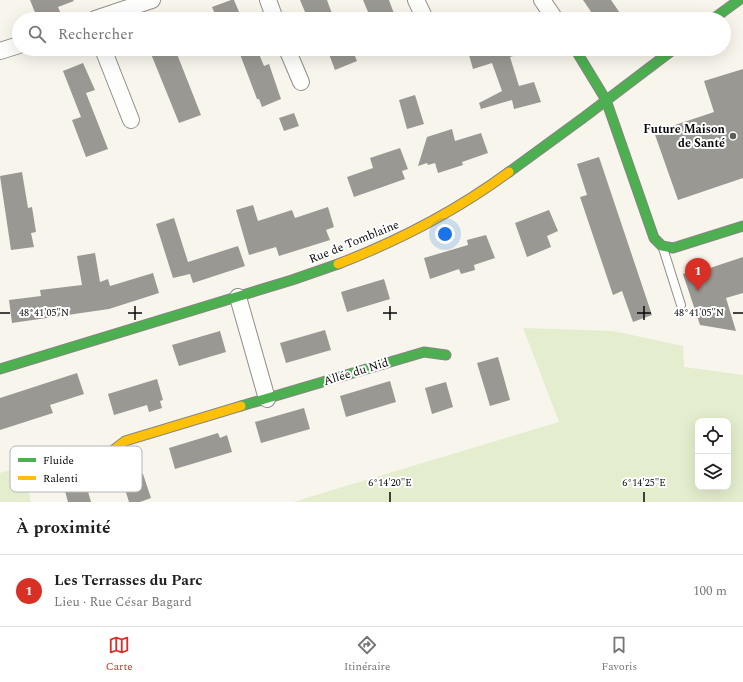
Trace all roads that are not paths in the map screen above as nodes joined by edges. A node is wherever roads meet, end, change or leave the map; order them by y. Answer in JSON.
{"nodes":[{"id":1,"x":152,"y":0,"type":"edge"},
{"id":2,"x":268,"y":0,"type":"edge"},
{"id":3,"x":416,"y":0,"type":"edge"},
{"id":4,"x":542,"y":0,"type":"edge"},
{"id":5,"x":738,"y":0,"type":"edge"},
{"id":6,"x":116,"y":12,"type":"edge"},
{"id":7,"x":272,"y":12,"type":"edge"},
{"id":8,"x":422,"y":12,"type":"edge"},
{"id":9,"x":550,"y":12,"type":"edge"},
{"id":10,"x":722,"y":12,"type":"edge"},
{"id":11,"x":12,"y":47,"type":"edge"},
{"id":12,"x":0,"y":51,"type":"edge"},
{"id":13,"x":105,"y":56,"type":"edge"},
{"id":14,"x":290,"y":56,"type":"edge"},
{"id":15,"x":579,"y":56,"type":"edge"},
{"id":16,"x":665,"y":56,"type":"edge"},
{"id":17,"x":301,"y":82,"type":"dead end"},
{"id":18,"x":606,"y":100,"type":"junction"},
{"id":19,"x":131,"y":120,"type":"dead end"},
{"id":20,"x":743,"y":226,"type":"edge"},
{"id":21,"x":662,"y":246,"type":"junction"},
{"id":22,"x":238,"y":297,"type":"junction"},
{"id":23,"x":681,"y":305,"type":"dead end"},
{"id":24,"x":446,"y":355,"type":"dead end"},
{"id":25,"x":0,"y":369,"type":"edge"},
{"id":26,"x":267,"y":399,"type":"junction"},
{"id":27,"x":118,"y":446,"type":"edge"}],
"edges":[{"from":1,"to":6,"type":"street"},
{"from":2,"to":7,"type":"street"},
{"from":3,"to":8,"type":"street"},
{"from":4,"to":9,"type":"street"},
{"from":5,"to":10,"type":"main road"},
{"from":11,"to":12,"type":"street"},
{"from":13,"to":19,"type":"street"},
{"from":14,"to":17,"type":"street"},
{"from":15,"to":18,"type":"main road"},
{"from":16,"to":18,"type":"main road","name":"Rue de Tomblaine"},
{"from":18,"to":21,"type":"main road"},
{"from":18,"to":22,"type":"main road","name":"Rue de Tomblaine"},
{"from":20,"to":21,"type":"main road"},
{"from":21,"to":23,"type":"lane"},
{"from":22,"to":25,"type":"main road","name":"Rue de Tomblaine"},
{"from":22,"to":26,"type":"street"},
{"from":24,"to":26,"type":"main road","name":"Allée du Nid"},
{"from":26,"to":27,"type":"main road","name":"Allée du Nid"}]}
